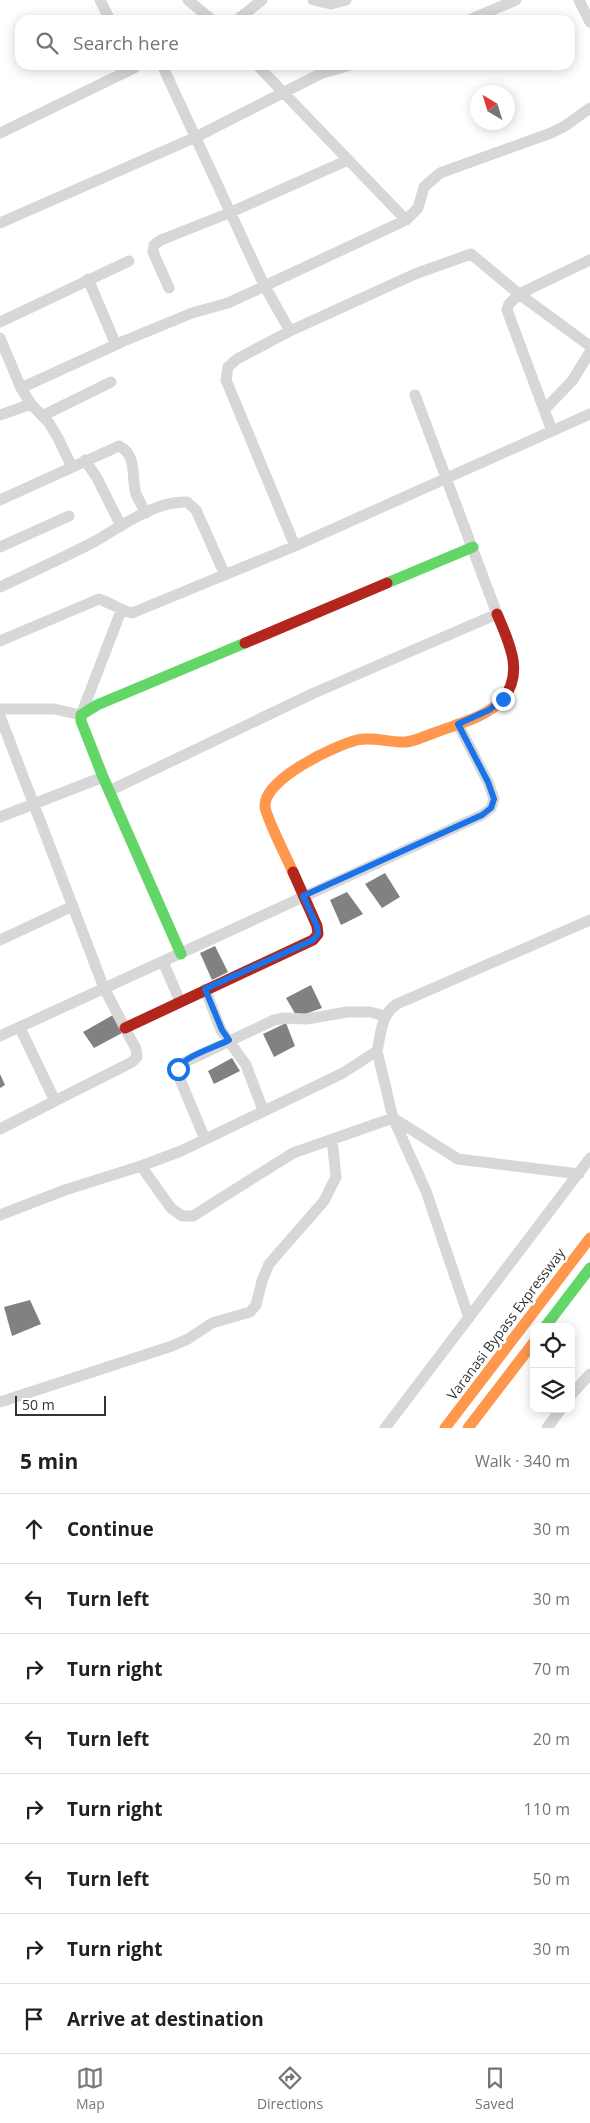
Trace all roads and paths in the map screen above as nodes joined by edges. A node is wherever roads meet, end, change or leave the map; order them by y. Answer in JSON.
{"nodes":[{"id":1,"x":100,"y":0,"type":"edge"},
{"id":2,"x":188,"y":0,"type":"edge"},
{"id":3,"x":262,"y":0,"type":"edge"},
{"id":4,"x":313,"y":0,"type":"edge"},
{"id":5,"x":346,"y":0,"type":"edge"},
{"id":6,"x":516,"y":0,"type":"edge"},
{"id":7,"x":579,"y":0,"type":"edge"},
{"id":8,"x":108,"y":15,"type":"edge"},
{"id":9,"x":206,"y":15,"type":"edge"},
{"id":10,"x":243,"y":15,"type":"edge"},
{"id":11,"x":480,"y":15,"type":"edge"},
{"id":12,"x":590,"y":22,"type":"edge"},
{"id":13,"x":128,"y":70,"type":"edge"},
{"id":14,"x":164,"y":70,"type":"edge"},
{"id":15,"x":262,"y":70,"type":"edge"},
{"id":16,"x":333,"y":70,"type":"edge"},
{"id":17,"x":284,"y":93,"type":"junction"},
{"id":18,"x":590,"y":108,"type":"edge"},
{"id":19,"x":0,"y":133,"type":"edge"},
{"id":20,"x":196,"y":137,"type":"junction"},
{"id":21,"x":348,"y":160,"type":"junction"},
{"id":22,"x":229,"y":213,"type":"junction"},
{"id":23,"x":406,"y":220,"type":"junction"},
{"id":24,"x":0,"y":223,"type":"edge"},
{"id":25,"x":590,"y":260,"type":"edge"},
{"id":26,"x":129,"y":261,"type":"dead end"},
{"id":27,"x":88,"y":279,"type":"junction"},
{"id":28,"x":264,"y":285,"type":"junction"},
{"id":29,"x":169,"y":288,"type":"dead end"},
{"id":30,"x":519,"y":294,"type":"junction"},
{"id":31,"x":0,"y":322,"type":"edge"},
{"id":32,"x":290,"y":332,"type":"junction"},
{"id":33,"x":0,"y":338,"type":"edge"},
{"id":34,"x":116,"y":345,"type":"junction"},
{"id":35,"x":590,"y":346,"type":"edge"},
{"id":36,"x":590,"y":352,"type":"edge"},
{"id":37,"x":111,"y":382,"type":"dead end"},
{"id":38,"x":21,"y":388,"type":"junction"},
{"id":39,"x":415,"y":395,"type":"dead end"},
{"id":40,"x":32,"y":404,"type":"junction"},
{"id":41,"x":544,"y":410,"type":"junction"},
{"id":42,"x":590,"y":414,"type":"edge"},
{"id":43,"x":0,"y":415,"type":"edge"},
{"id":44,"x":42,"y":416,"type":"junction"},
{"id":45,"x":552,"y":431,"type":"junction"},
{"id":46,"x":85,"y":460,"type":"junction"},
{"id":47,"x":72,"y":466,"type":"junction"},
{"id":48,"x":447,"y":478,"type":"junction"},
{"id":49,"x":0,"y":500,"type":"edge"},
{"id":50,"x":146,"y":513,"type":"junction"},
{"id":51,"x":69,"y":516,"type":"dead end"},
{"id":52,"x":121,"y":526,"type":"junction"},
{"id":53,"x":295,"y":546,"type":"junction"},
{"id":54,"x":0,"y":547,"type":"edge"},
{"id":55,"x":473,"y":548,"type":"junction"},
{"id":56,"x":225,"y":575,"type":"junction"},
{"id":57,"x":0,"y":587,"type":"edge"},
{"id":58,"x":121,"y":611,"type":"junction"},
{"id":59,"x":497,"y":614,"type":"junction"},
{"id":60,"x":0,"y":641,"type":"edge"},
{"id":61,"x":0,"y":709,"type":"edge"},
{"id":62,"x":81,"y":715,"type":"junction"},
{"id":63,"x":0,"y":716,"type":"edge"},
{"id":64,"x":458,"y":724,"type":"junction"},
{"id":65,"x":103,"y":777,"type":"junction"},
{"id":66,"x":109,"y":791,"type":"junction"},
{"id":67,"x":34,"y":804,"type":"junction"},
{"id":68,"x":0,"y":817,"type":"edge"},
{"id":69,"x":303,"y":896,"type":"junction"},
{"id":70,"x":73,"y":906,"type":"junction"},
{"id":71,"x":590,"y":920,"type":"edge"},
{"id":72,"x":0,"y":927,"type":"edge"},
{"id":73,"x":2,"y":939,"type":"edge"},
{"id":74,"x":181,"y":954,"type":"junction"},
{"id":75,"x":164,"y":962,"type":"junction"},
{"id":76,"x":104,"y":988,"type":"junction"},
{"id":77,"x":205,"y":989,"type":"junction"},
{"id":78,"x":180,"y":1001,"type":"junction"},
{"id":79,"x":385,"y":1016,"type":"junction"},
{"id":80,"x":20,"y":1028,"type":"junction"},
{"id":81,"x":125,"y":1028,"type":"junction"},
{"id":82,"x":0,"y":1036,"type":"edge"},
{"id":83,"x":229,"y":1040,"type":"junction"},
{"id":84,"x":377,"y":1051,"type":"junction"},
{"id":85,"x":55,"y":1101,"type":"junction"},
{"id":86,"x":263,"y":1110,"type":"junction"},
{"id":87,"x":393,"y":1118,"type":"junction"},
{"id":88,"x":0,"y":1129,"type":"edge"},
{"id":89,"x":205,"y":1139,"type":"junction"},
{"id":90,"x":332,"y":1139,"type":"junction"},
{"id":91,"x":590,"y":1158,"type":"edge"},
{"id":92,"x":141,"y":1166,"type":"junction"},
{"id":93,"x":578,"y":1174,"type":"junction"},
{"id":94,"x":0,"y":1215,"type":"edge"},
{"id":95,"x":590,"y":1238,"type":"edge"},
{"id":96,"x":590,"y":1268,"type":"edge"},
{"id":97,"x":469,"y":1318,"type":"junction"},
{"id":98,"x":548,"y":1323,"type":"edge"},
{"id":99,"x":530,"y":1347,"type":"edge"},
{"id":100,"x":590,"y":1374,"type":"edge"},
{"id":101,"x":575,"y":1391,"type":"edge"},
{"id":102,"x":0,"y":1402,"type":"edge"},
{"id":103,"x":558,"y":1413,"type":"edge"},
{"id":104,"x":385,"y":1428,"type":"edge"},
{"id":105,"x":445,"y":1428,"type":"edge"},
{"id":106,"x":468,"y":1428,"type":"edge"},
{"id":107,"x":547,"y":1428,"type":"edge"}],
"edges":[{"from":1,"to":8,"type":"street"},
{"from":2,"to":9,"type":"street"},
{"from":3,"to":10,"type":"street"},
{"from":4,"to":5,"type":"street"},
{"from":6,"to":11,"type":"street"},
{"from":7,"to":12,"type":"street"},
{"from":13,"to":19,"type":"street"},
{"from":14,"to":20,"type":"street"},
{"from":15,"to":17,"type":"street"},
{"from":16,"to":17,"type":"street"},
{"from":17,"to":20,"type":"street"},
{"from":17,"to":21,"type":"street"},
{"from":18,"to":23,"type":"street"},
{"from":20,"to":22,"type":"street"},
{"from":20,"to":24,"type":"street"},
{"from":21,"to":22,"type":"street"},
{"from":21,"to":23,"type":"street"},
{"from":22,"to":28,"type":"street"},
{"from":22,"to":29,"type":"street"},
{"from":23,"to":28,"type":"street"},
{"from":25,"to":30,"type":"street"},
{"from":26,"to":27,"type":"street"},
{"from":27,"to":31,"type":"street"},
{"from":27,"to":34,"type":"street"},
{"from":28,"to":32,"type":"street"},
{"from":28,"to":34,"type":"street"},
{"from":30,"to":32,"type":"street"},
{"from":30,"to":35,"type":"street"},
{"from":30,"to":41,"type":"street"},
{"from":32,"to":53,"type":"street"},
{"from":33,"to":38,"type":"street"},
{"from":34,"to":38,"type":"street"},
{"from":36,"to":41,"type":"street"},
{"from":37,"to":44,"type":"street"},
{"from":38,"to":40,"type":"street"},
{"from":39,"to":48,"type":"street"},
{"from":40,"to":43,"type":"street"},
{"from":40,"to":44,"type":"street"},
{"from":41,"to":45,"type":"street"},
{"from":42,"to":45,"type":"street"},
{"from":44,"to":47,"type":"street"},
{"from":45,"to":48,"type":"street"},
{"from":46,"to":47,"type":"street"},
{"from":46,"to":50,"type":"street"},
{"from":46,"to":52,"type":"street"},
{"from":47,"to":49,"type":"street"},
{"from":48,"to":53,"type":"street"},
{"from":48,"to":55,"type":"street"},
{"from":50,"to":52,"type":"street"},
{"from":50,"to":56,"type":"street"},
{"from":51,"to":54,"type":"street"},
{"from":52,"to":57,"type":"street"},
{"from":53,"to":56,"type":"street"},
{"from":55,"to":59,"type":"street"},
{"from":55,"to":62,"type":"main road"},
{"from":56,"to":58,"type":"street"},
{"from":58,"to":60,"type":"street"},
{"from":58,"to":62,"type":"street"},
{"from":59,"to":64,"type":"main road"},
{"from":59,"to":66,"type":"street"},
{"from":61,"to":62,"type":"street"},
{"from":62,"to":65,"type":"main road"},
{"from":63,"to":67,"type":"street"},
{"from":64,"to":69,"type":"street"},
{"from":64,"to":69,"type":"main road"},
{"from":65,"to":66,"type":"main road"},
{"from":65,"to":67,"type":"street"},
{"from":66,"to":74,"type":"main road"},
{"from":67,"to":68,"type":"street"},
{"from":67,"to":70,"type":"street"},
{"from":69,"to":74,"type":"street"},
{"from":69,"to":77,"type":"main road"},
{"from":70,"to":73,"type":"street"},
{"from":70,"to":76,"type":"street"},
{"from":71,"to":79,"type":"street"},
{"from":72,"to":73,"type":"street"},
{"from":74,"to":75,"type":"street"},
{"from":75,"to":76,"type":"street"},
{"from":75,"to":78,"type":"street"},
{"from":76,"to":80,"type":"street"},
{"from":76,"to":81,"type":"street"},
{"from":77,"to":78,"type":"main road"},
{"from":77,"to":83,"type":"street"},
{"from":78,"to":81,"type":"main road"},
{"from":79,"to":83,"type":"street"},
{"from":79,"to":84,"type":"street"},
{"from":80,"to":82,"type":"street"},
{"from":80,"to":85,"type":"street"},
{"from":81,"to":85,"type":"street"},
{"from":83,"to":86,"type":"street"},
{"from":83,"to":89,"type":"street"},
{"from":84,"to":86,"type":"street"},
{"from":84,"to":87,"type":"street"},
{"from":85,"to":88,"type":"street"},
{"from":86,"to":89,"type":"street"},
{"from":87,"to":90,"type":"street"},
{"from":87,"to":93,"type":"street"},
{"from":87,"to":97,"type":"street"},
{"from":89,"to":92,"type":"street"},
{"from":90,"to":92,"type":"street"},
{"from":90,"to":102,"type":"street"},
{"from":91,"to":93,"type":"street"},
{"from":92,"to":94,"type":"street"},
{"from":93,"to":97,"type":"street"},
{"from":95,"to":105,"type":"main road","name":"Varanasi Bypass Expressway"},
{"from":96,"to":98,"type":"main road"},
{"from":97,"to":104,"type":"street"},
{"from":99,"to":106,"type":"main road"},
{"from":100,"to":101,"type":"street"},
{"from":103,"to":107,"type":"street"}]}
